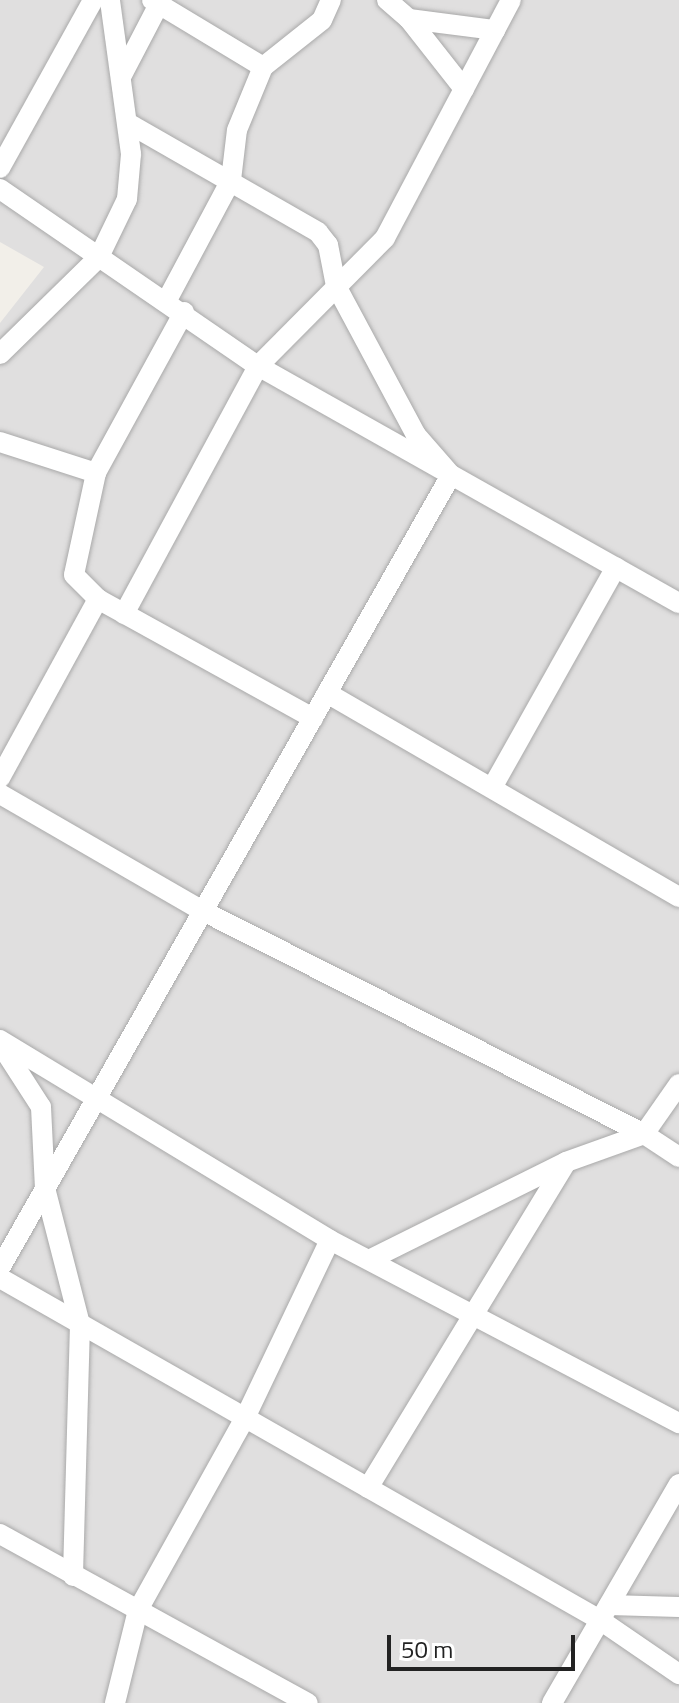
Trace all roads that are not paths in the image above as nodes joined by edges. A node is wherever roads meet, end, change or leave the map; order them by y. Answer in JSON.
{"nodes":[{"id":1,"x":93,"y":0,"type":"edge"},
{"id":2,"x":110,"y":0,"type":"edge"},
{"id":3,"x":331,"y":0,"type":"edge"},
{"id":4,"x":387,"y":0,"type":"edge"},
{"id":5,"x":511,"y":0,"type":"edge"},
{"id":6,"x":158,"y":1,"type":"edge"},
{"id":7,"x":409,"y":19,"type":"junction"},
{"id":8,"x":495,"y":30,"type":"junction"},
{"id":9,"x":263,"y":67,"type":"junction"},
{"id":10,"x":121,"y":77,"type":"junction"},
{"id":11,"x":464,"y":89,"type":"junction"},
{"id":12,"x":128,"y":123,"type":"junction"},
{"id":13,"x":0,"y":168,"type":"edge"},
{"id":14,"x":231,"y":180,"type":"junction"},
{"id":15,"x":0,"y":189,"type":"edge"},
{"id":16,"x":99,"y":257,"type":"junction"},
{"id":17,"x":336,"y":286,"type":"junction"},
{"id":18,"x":176,"y":306,"type":"junction"},
{"id":19,"x":0,"y":354,"type":"edge"},
{"id":20,"x":258,"y":366,"type":"junction"},
{"id":21,"x":0,"y":442,"type":"edge"},
{"id":22,"x":96,"y":473,"type":"junction"},
{"id":23,"x":451,"y":475,"type":"junction"},
{"id":24,"x":616,"y":567,"type":"junction"},
{"id":25,"x":98,"y":599,"type":"junction"},
{"id":26,"x":679,"y":603,"type":"edge"},
{"id":27,"x":124,"y":614,"type":"junction"},
{"id":28,"x":327,"y":693,"type":"junction"},
{"id":29,"x":313,"y":718,"type":"junction"},
{"id":30,"x":0,"y":778,"type":"edge"},
{"id":31,"x":492,"y":788,"type":"junction"},
{"id":32,"x":0,"y":794,"type":"edge"},
{"id":33,"x":679,"y":897,"type":"edge"},
{"id":34,"x":203,"y":911,"type":"junction"},
{"id":35,"x":0,"y":1042,"type":"edge"},
{"id":36,"x":679,"y":1084,"type":"edge"},
{"id":37,"x":97,"y":1100,"type":"junction"},
{"id":38,"x":644,"y":1134,"type":"junction"},
{"id":39,"x":679,"y":1157,"type":"edge"},
{"id":40,"x":566,"y":1162,"type":"junction"},
{"id":41,"x":45,"y":1188,"type":"junction"},
{"id":42,"x":330,"y":1240,"type":"junction"},
{"id":43,"x":371,"y":1259,"type":"junction"},
{"id":44,"x":0,"y":1268,"type":"edge"},
{"id":45,"x":0,"y":1278,"type":"edge"},
{"id":46,"x":473,"y":1313,"type":"junction"},
{"id":47,"x":80,"y":1324,"type":"junction"},
{"id":48,"x":245,"y":1418,"type":"junction"},
{"id":49,"x":679,"y":1423,"type":"edge"},
{"id":50,"x":679,"y":1484,"type":"edge"},
{"id":51,"x":368,"y":1488,"type":"junction"},
{"id":52,"x":0,"y":1534,"type":"edge"},
{"id":53,"x":73,"y":1576,"type":"junction"},
{"id":54,"x":679,"y":1607,"type":"edge"},
{"id":55,"x":138,"y":1610,"type":"junction"},
{"id":56,"x":605,"y":1613,"type":"junction"},
{"id":57,"x":679,"y":1674,"type":"edge"},
{"id":58,"x":115,"y":1703,"type":"edge"},
{"id":59,"x":308,"y":1703,"type":"edge"},
{"id":60,"x":552,"y":1703,"type":"edge"}],
"edges":[{"from":1,"to":13,"type":"street"},
{"from":2,"to":10,"type":"street"},
{"from":3,"to":9,"type":"street"},
{"from":4,"to":7,"type":"street"},
{"from":5,"to":8,"type":"street"},
{"from":6,"to":9,"type":"street"},
{"from":6,"to":10,"type":"street"},
{"from":7,"to":8,"type":"street"},
{"from":7,"to":11,"type":"street"},
{"from":8,"to":11,"type":"street"},
{"from":9,"to":14,"type":"street"},
{"from":10,"to":12,"type":"street"},
{"from":11,"to":17,"type":"street"},
{"from":12,"to":14,"type":"street"},
{"from":12,"to":16,"type":"street"},
{"from":14,"to":17,"type":"street"},
{"from":14,"to":18,"type":"street"},
{"from":15,"to":16,"type":"street"},
{"from":16,"to":18,"type":"street"},
{"from":16,"to":19,"type":"street"},
{"from":17,"to":20,"type":"street"},
{"from":17,"to":23,"type":"street"},
{"from":18,"to":20,"type":"street"},
{"from":18,"to":22,"type":"street"},
{"from":20,"to":23,"type":"street"},
{"from":20,"to":27,"type":"street"},
{"from":21,"to":22,"type":"street"},
{"from":22,"to":25,"type":"street"},
{"from":23,"to":24,"type":"street"},
{"from":23,"to":28,"type":"street"},
{"from":24,"to":26,"type":"street"},
{"from":24,"to":31,"type":"street"},
{"from":25,"to":27,"type":"street"},
{"from":25,"to":30,"type":"street"},
{"from":27,"to":29,"type":"street"},
{"from":28,"to":29,"type":"street"},
{"from":28,"to":31,"type":"street"},
{"from":29,"to":34,"type":"street"},
{"from":31,"to":33,"type":"street"},
{"from":32,"to":34,"type":"street"},
{"from":34,"to":37,"type":"street"},
{"from":34,"to":38,"type":"street"},
{"from":35,"to":37,"type":"street"},
{"from":35,"to":41,"type":"street"},
{"from":36,"to":38,"type":"street"},
{"from":37,"to":41,"type":"street"},
{"from":37,"to":42,"type":"street"},
{"from":38,"to":39,"type":"street"},
{"from":38,"to":40,"type":"street"},
{"from":40,"to":43,"type":"street"},
{"from":40,"to":46,"type":"street"},
{"from":41,"to":44,"type":"street"},
{"from":41,"to":47,"type":"street"},
{"from":42,"to":43,"type":"street"},
{"from":42,"to":48,"type":"street"},
{"from":43,"to":46,"type":"street"},
{"from":45,"to":47,"type":"street"},
{"from":46,"to":49,"type":"street"},
{"from":46,"to":51,"type":"street"},
{"from":47,"to":48,"type":"street"},
{"from":47,"to":53,"type":"street"},
{"from":48,"to":51,"type":"street"},
{"from":48,"to":55,"type":"street"},
{"from":50,"to":56,"type":"street"},
{"from":51,"to":56,"type":"street"},
{"from":52,"to":53,"type":"street"},
{"from":53,"to":55,"type":"street"},
{"from":54,"to":56,"type":"street"},
{"from":55,"to":58,"type":"street"},
{"from":55,"to":59,"type":"street"},
{"from":56,"to":57,"type":"street"},
{"from":56,"to":60,"type":"street"}]}
